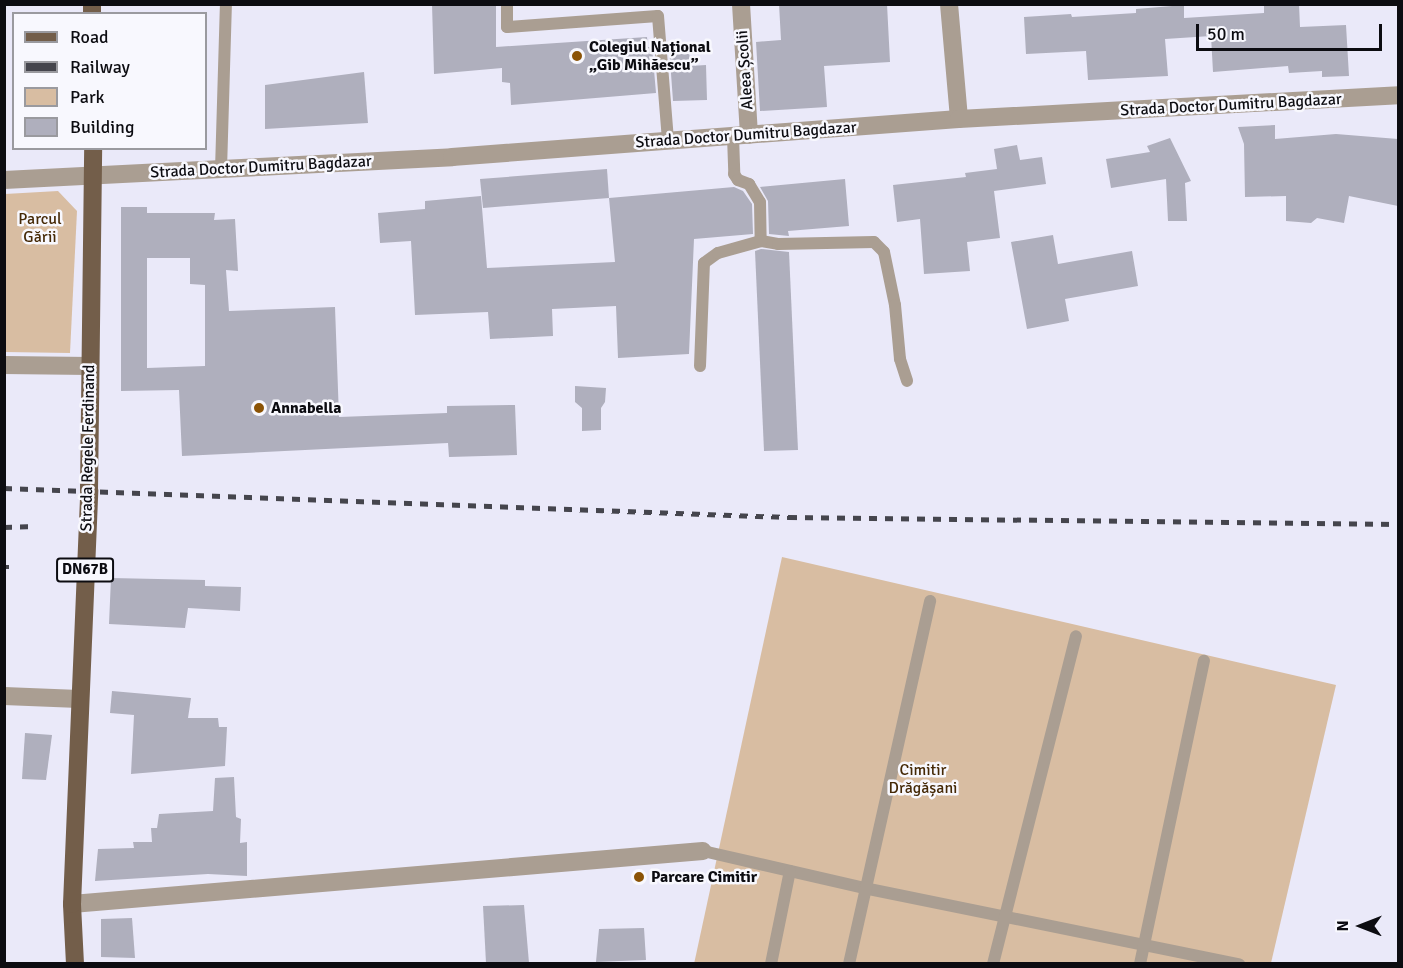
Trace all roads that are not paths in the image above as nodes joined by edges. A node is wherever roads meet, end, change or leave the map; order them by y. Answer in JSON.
{"nodes":[{"id":1,"x":226,"y":4,"type":"edge"},
{"id":2,"x":507,"y":4,"type":"edge"},
{"id":3,"x":741,"y":4,"type":"edge"},
{"id":4,"x":949,"y":4,"type":"edge"},
{"id":5,"x":1398,"y":96,"type":"edge"},
{"id":6,"x":959,"y":119,"type":"junction"},
{"id":7,"x":741,"y":136,"type":"junction"},
{"id":8,"x":668,"y":141,"type":"junction"},
{"id":9,"x":93,"y":150,"type":"edge"},
{"id":10,"x":221,"y":170,"type":"junction"},
{"id":11,"x":93,"y":176,"type":"junction"},
{"id":12,"x":4,"y":180,"type":"edge"},
{"id":13,"x":761,"y":241,"type":"junction"},
{"id":14,"x":4,"y":365,"type":"edge"},
{"id":15,"x":90,"y":366,"type":"junction"},
{"id":16,"x":700,"y":366,"type":"dead end"},
{"id":17,"x":907,"y":381,"type":"dead end"},
{"id":18,"x":930,"y":601,"type":"dead end"},
{"id":19,"x":1076,"y":636,"type":"dead end"},
{"id":20,"x":1204,"y":661,"type":"dead end"},
{"id":21,"x":4,"y":696,"type":"edge"},
{"id":22,"x":79,"y":699,"type":"junction"},
{"id":23,"x":703,"y":851,"type":"joint"},
{"id":24,"x":790,"y":872,"type":"junction"},
{"id":25,"x":864,"y":888,"type":"junction"},
{"id":26,"x":72,"y":904,"type":"junction"},
{"id":27,"x":1004,"y":916,"type":"junction"},
{"id":28,"x":1144,"y":944,"type":"junction"},
{"id":29,"x":75,"y":963,"type":"edge"},
{"id":30,"x":771,"y":963,"type":"edge"},
{"id":31,"x":849,"y":963,"type":"edge"},
{"id":32,"x":993,"y":963,"type":"edge"},
{"id":33,"x":1140,"y":963,"type":"edge"},
{"id":34,"x":1239,"y":963,"type":"edge"}],
"edges":[{"from":1,"to":10,"type":"lane"},
{"from":2,"to":8,"type":"lane"},
{"from":3,"to":7,"type":"street","name":"Aleea Școlii"},
{"from":4,"to":6,"type":"street"},
{"from":5,"to":6,"type":"street","name":"Strada Doctor Dumitru Bagdazar"},
{"from":6,"to":7,"type":"street","name":"Strada Doctor Dumitru Bagdazar"},
{"from":7,"to":8,"type":"street","name":"Strada Doctor Dumitru Bagdazar"},
{"from":7,"to":13,"type":"lane"},
{"from":8,"to":10,"type":"street","name":"Strada Doctor Dumitru Bagdazar"},
{"from":9,"to":11,"type":"main road","name":"Strada Regele Ferdinand","number":"DN67B"},
{"from":10,"to":11,"type":"street","name":"Strada Doctor Dumitru Bagdazar"},
{"from":11,"to":12,"type":"street","name":"Strada Doctor Dumitru Bagdazar"},
{"from":11,"to":15,"type":"main road","name":"Strada Regele Ferdinand","number":"DN67B"},
{"from":13,"to":16,"type":"lane"},
{"from":13,"to":17,"type":"lane"},
{"from":14,"to":15,"type":"street"},
{"from":15,"to":22,"type":"main road","name":"Strada Regele Ferdinand","number":"DN67B"},
{"from":18,"to":25,"type":"lane"},
{"from":19,"to":27,"type":"lane"},
{"from":20,"to":28,"type":"lane"},
{"from":21,"to":22,"type":"street"},
{"from":22,"to":26,"type":"main road","name":"Strada Regele Ferdinand","number":"DN67B"},
{"from":23,"to":24,"type":"lane"},
{"from":23,"to":26,"type":"street"},
{"from":24,"to":25,"type":"lane"},
{"from":24,"to":30,"type":"lane"},
{"from":25,"to":27,"type":"lane"},
{"from":25,"to":31,"type":"lane"},
{"from":26,"to":29,"type":"main road","name":"Strada Regele Ferdinand","number":"DN67B"},
{"from":27,"to":28,"type":"lane"},
{"from":27,"to":32,"type":"lane"},
{"from":28,"to":33,"type":"lane"},
{"from":28,"to":34,"type":"lane"}]}
